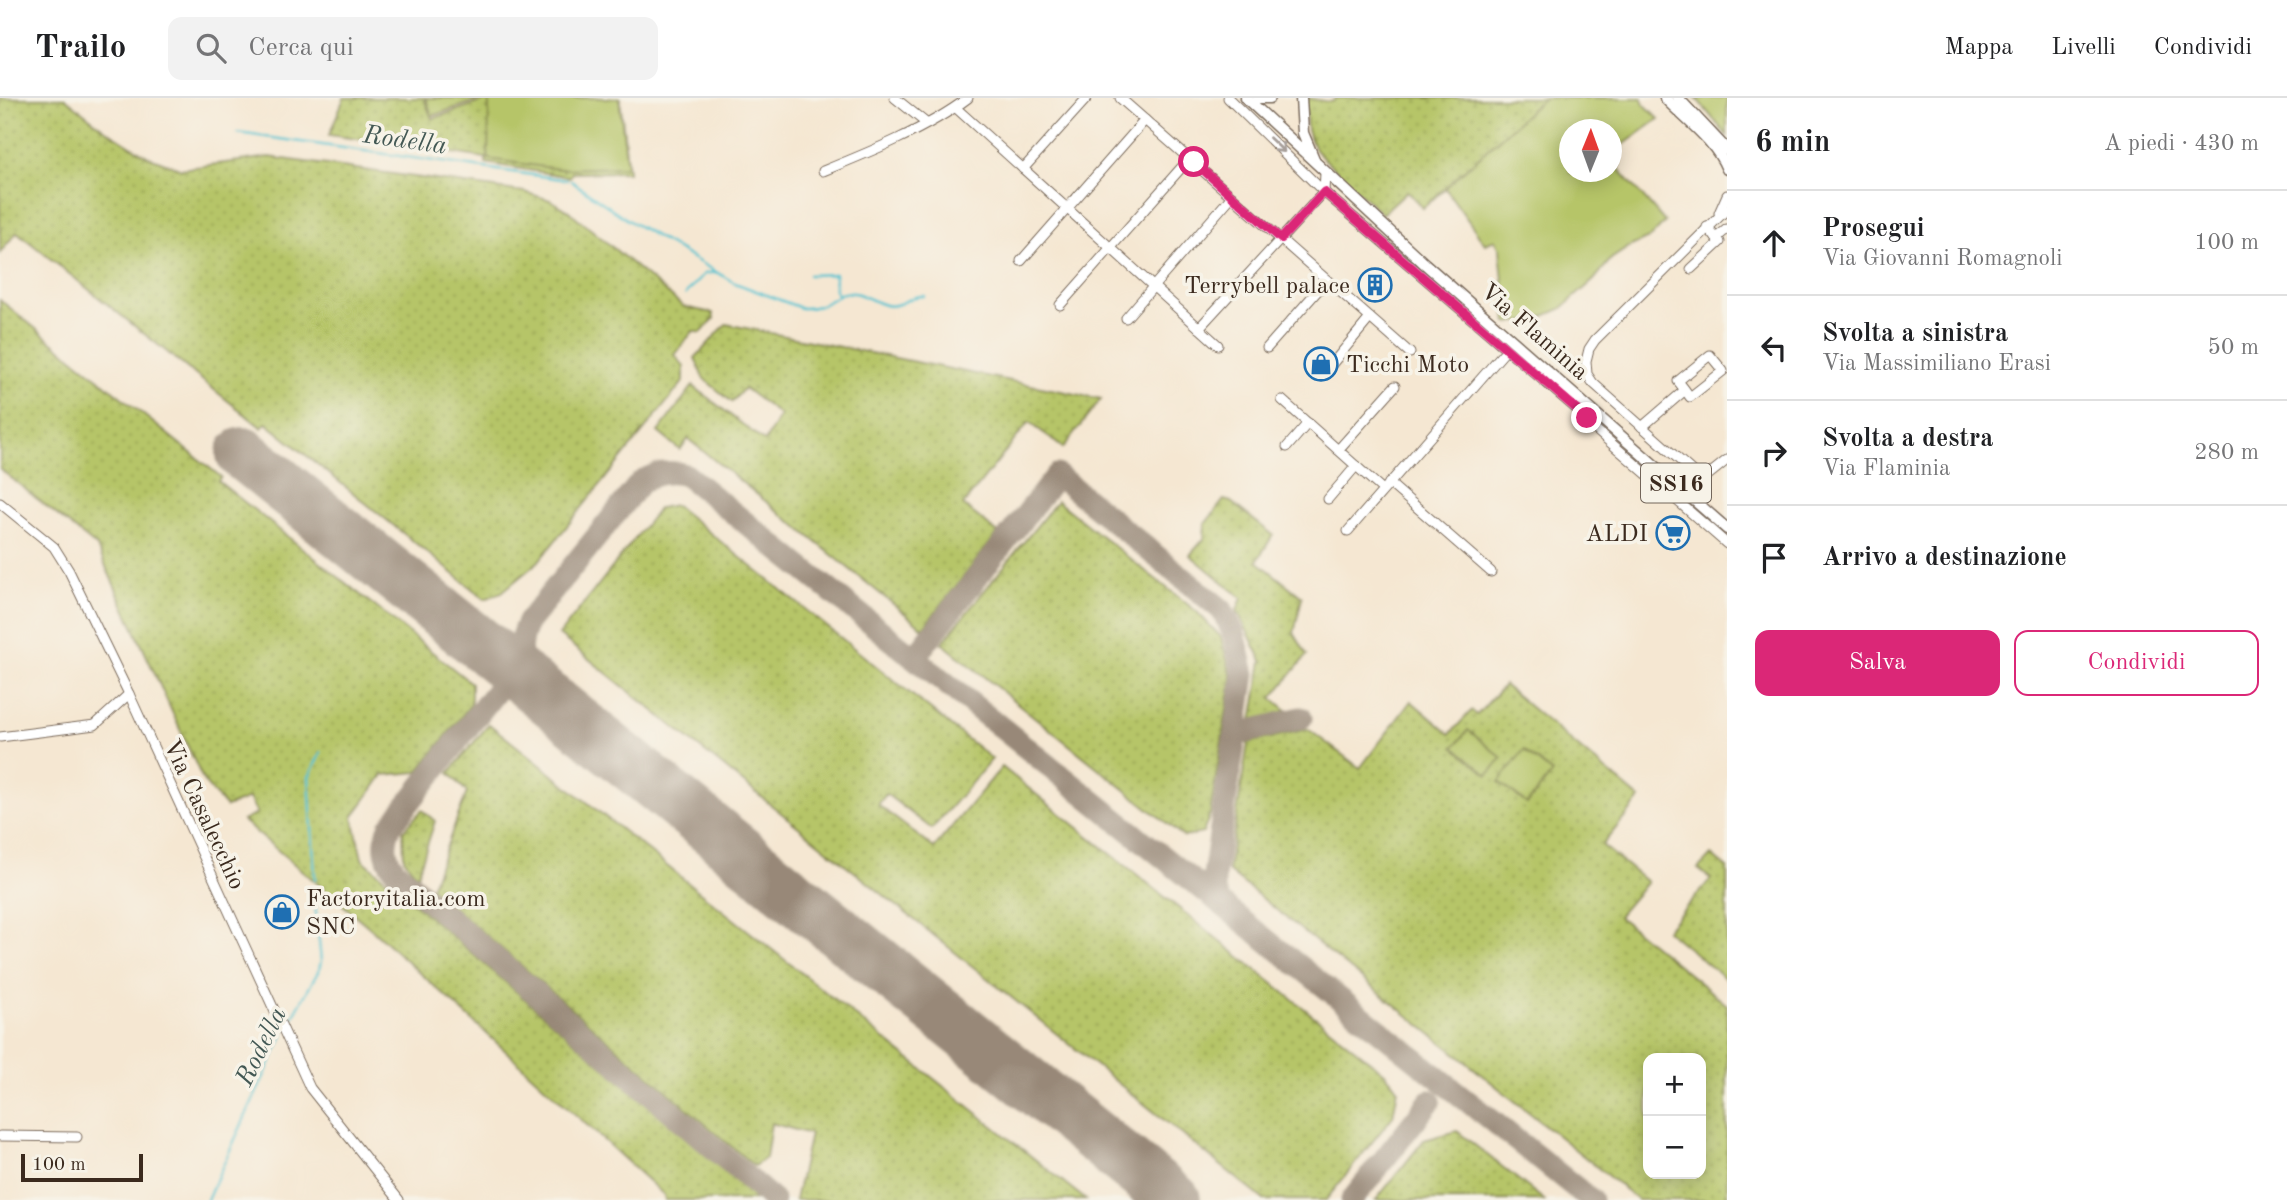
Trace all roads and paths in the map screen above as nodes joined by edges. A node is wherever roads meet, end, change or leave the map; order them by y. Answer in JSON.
{"nodes":[{"id":1,"x":895,"y":98,"type":"edge"},
{"id":2,"x":968,"y":98,"type":"edge"},
{"id":3,"x":1087,"y":98,"type":"edge"},
{"id":4,"x":1120,"y":98,"type":"edge"},
{"id":5,"x":1228,"y":98,"type":"edge"},
{"id":6,"x":1246,"y":98,"type":"edge"},
{"id":7,"x":1258,"y":98,"type":"edge"},
{"id":8,"x":1270,"y":98,"type":"edge"},
{"id":9,"x":1301,"y":98,"type":"edge"},
{"id":10,"x":1665,"y":98,"type":"edge"},
{"id":11,"x":1678,"y":98,"type":"edge"},
{"id":12,"x":956,"y":108,"type":"junction"},
{"id":13,"x":1145,"y":120,"type":"junction"},
{"id":14,"x":926,"y":123,"type":"junction"},
{"id":15,"x":1727,"y":150,"type":"edge"},
{"id":16,"x":1189,"y":159,"type":"junction"},
{"id":17,"x":1023,"y":169,"type":"junction"},
{"id":18,"x":1320,"y":169,"type":"junction"},
{"id":19,"x":1727,"y":169,"type":"edge"},
{"id":20,"x":823,"y":171,"type":"dead end"},
{"id":21,"x":1324,"y":192,"type":"junction"},
{"id":22,"x":1727,"y":195,"type":"edge"},
{"id":23,"x":1232,"y":196,"type":"junction"},
{"id":24,"x":1067,"y":209,"type":"junction"},
{"id":25,"x":1727,"y":209,"type":"edge"},
{"id":26,"x":1717,"y":218,"type":"junction"},
{"id":27,"x":1707,"y":227,"type":"junction"},
{"id":28,"x":1727,"y":229,"type":"edge"},
{"id":29,"x":1716,"y":238,"type":"junction"},
{"id":30,"x":1281,"y":239,"type":"junction"},
{"id":31,"x":1110,"y":248,"type":"junction"},
{"id":32,"x":1021,"y":261,"type":"dead end"},
{"id":33,"x":1690,"y":269,"type":"dead end"},
{"id":34,"x":1327,"y":280,"type":"junction"},
{"id":35,"x":1153,"y":287,"type":"junction"},
{"id":36,"x":1060,"y":305,"type":"dead end"},
{"id":37,"x":1126,"y":318,"type":"dead end"},
{"id":38,"x":1370,"y":318,"type":"junction"},
{"id":39,"x":1199,"y":328,"type":"junction"},
{"id":40,"x":1218,"y":345,"type":"dead end"},
{"id":41,"x":1267,"y":348,"type":"dead end"},
{"id":42,"x":1506,"y":349,"type":"junction"},
{"id":43,"x":1410,"y":353,"type":"dead end"},
{"id":44,"x":1332,"y":364,"type":"dead end"},
{"id":45,"x":1395,"y":386,"type":"dead end"},
{"id":46,"x":1685,"y":390,"type":"junction"},
{"id":47,"x":1282,"y":400,"type":"dead end"},
{"id":48,"x":1308,"y":423,"type":"junction"},
{"id":49,"x":1642,"y":427,"type":"junction"},
{"id":50,"x":1624,"y":437,"type":"junction"},
{"id":51,"x":1615,"y":445,"type":"junction"},
{"id":52,"x":1287,"y":447,"type":"dead end"},
{"id":53,"x":1338,"y":450,"type":"junction"},
{"id":54,"x":1727,"y":460,"type":"edge"},
{"id":55,"x":1356,"y":466,"type":"junction"},
{"id":56,"x":1386,"y":486,"type":"junction"},
{"id":57,"x":1328,"y":499,"type":"dead end"},
{"id":58,"x":0,"y":503,"type":"edge"},
{"id":59,"x":1727,"y":529,"type":"edge"},
{"id":60,"x":1348,"y":531,"type":"dead end"},
{"id":61,"x":1727,"y":544,"type":"edge"},
{"id":62,"x":1490,"y":572,"type":"dead end"},
{"id":63,"x":129,"y":694,"type":"junction"},
{"id":64,"x":0,"y":737,"type":"edge"},
{"id":65,"x":0,"y":1136,"type":"edge"},
{"id":66,"x":77,"y":1137,"type":"dead end"},
{"id":67,"x":398,"y":1200,"type":"edge"}],
"edges":[{"from":1,"to":14,"type":"street"},
{"from":2,"to":12,"type":"street"},
{"from":3,"to":17,"type":"street"},
{"from":4,"to":13,"type":"street"},
{"from":5,"to":21,"type":"street","name":"Via Flaminia","one_way":true},
{"from":6,"to":18,"type":"main road","name":"Via Flaminia","number":"SS16"},
{"from":7,"to":8,"type":"main road"},
{"from":9,"to":18,"type":"main road","name":"Via Flaminia","number":"SS16"},
{"from":10,"to":19,"type":"main road"},
{"from":11,"to":15,"type":"main road"},
{"from":12,"to":14,"type":"street"},
{"from":12,"to":17,"type":"street"},
{"from":13,"to":16,"type":"street"},
{"from":13,"to":24,"type":"street"},
{"from":14,"to":20,"type":"street"},
{"from":16,"to":23,"type":"street"},
{"from":16,"to":31,"type":"street"},
{"from":17,"to":24,"type":"street"},
{"from":18,"to":21,"type":"street"},
{"from":18,"to":50,"type":"main road","name":"Via Flaminia","number":"SS16"},
{"from":21,"to":30,"type":"street"},
{"from":21,"to":42,"type":"street","name":"Via Flaminia"},
{"from":22,"to":26,"type":"street"},
{"from":23,"to":30,"type":"street"},
{"from":23,"to":35,"type":"street"},
{"from":24,"to":31,"type":"street"},
{"from":24,"to":32,"type":"street"},
{"from":25,"to":26,"type":"street"},
{"from":26,"to":27,"type":"street"},
{"from":27,"to":29,"type":"street"},
{"from":27,"to":49,"type":"street"},
{"from":28,"to":29,"type":"street"},
{"from":29,"to":33,"type":"street"},
{"from":30,"to":34,"type":"street"},
{"from":30,"to":39,"type":"street"},
{"from":31,"to":35,"type":"street"},
{"from":31,"to":36,"type":"street"},
{"from":34,"to":38,"type":"street"},
{"from":34,"to":41,"type":"street"},
{"from":35,"to":37,"type":"street"},
{"from":35,"to":39,"type":"street"},
{"from":38,"to":43,"type":"street"},
{"from":38,"to":44,"type":"street"},
{"from":39,"to":40,"type":"street"},
{"from":42,"to":51,"type":"street","name":"Via Flaminia"},
{"from":42,"to":56,"type":"street"},
{"from":45,"to":53,"type":"street"},
{"from":46,"to":46,"type":"street"},
{"from":46,"to":49,"type":"street"},
{"from":47,"to":48,"type":"street"},
{"from":48,"to":52,"type":"street"},
{"from":48,"to":53,"type":"street"},
{"from":49,"to":54,"type":"street"},
{"from":50,"to":51,"type":"street"},
{"from":50,"to":59,"type":"main road","name":"Via Flaminia","number":"SS16"},
{"from":51,"to":61,"type":"street","name":"Via Flaminia"},
{"from":53,"to":55,"type":"street"},
{"from":55,"to":56,"type":"street"},
{"from":55,"to":57,"type":"street"},
{"from":56,"to":60,"type":"street"},
{"from":56,"to":62,"type":"street"},
{"from":58,"to":63,"type":"street","name":"Via Casalecchio"},
{"from":63,"to":64,"type":"street"},
{"from":63,"to":67,"type":"street","name":"Via Casalecchio"},
{"from":65,"to":66,"type":"street"}]}
